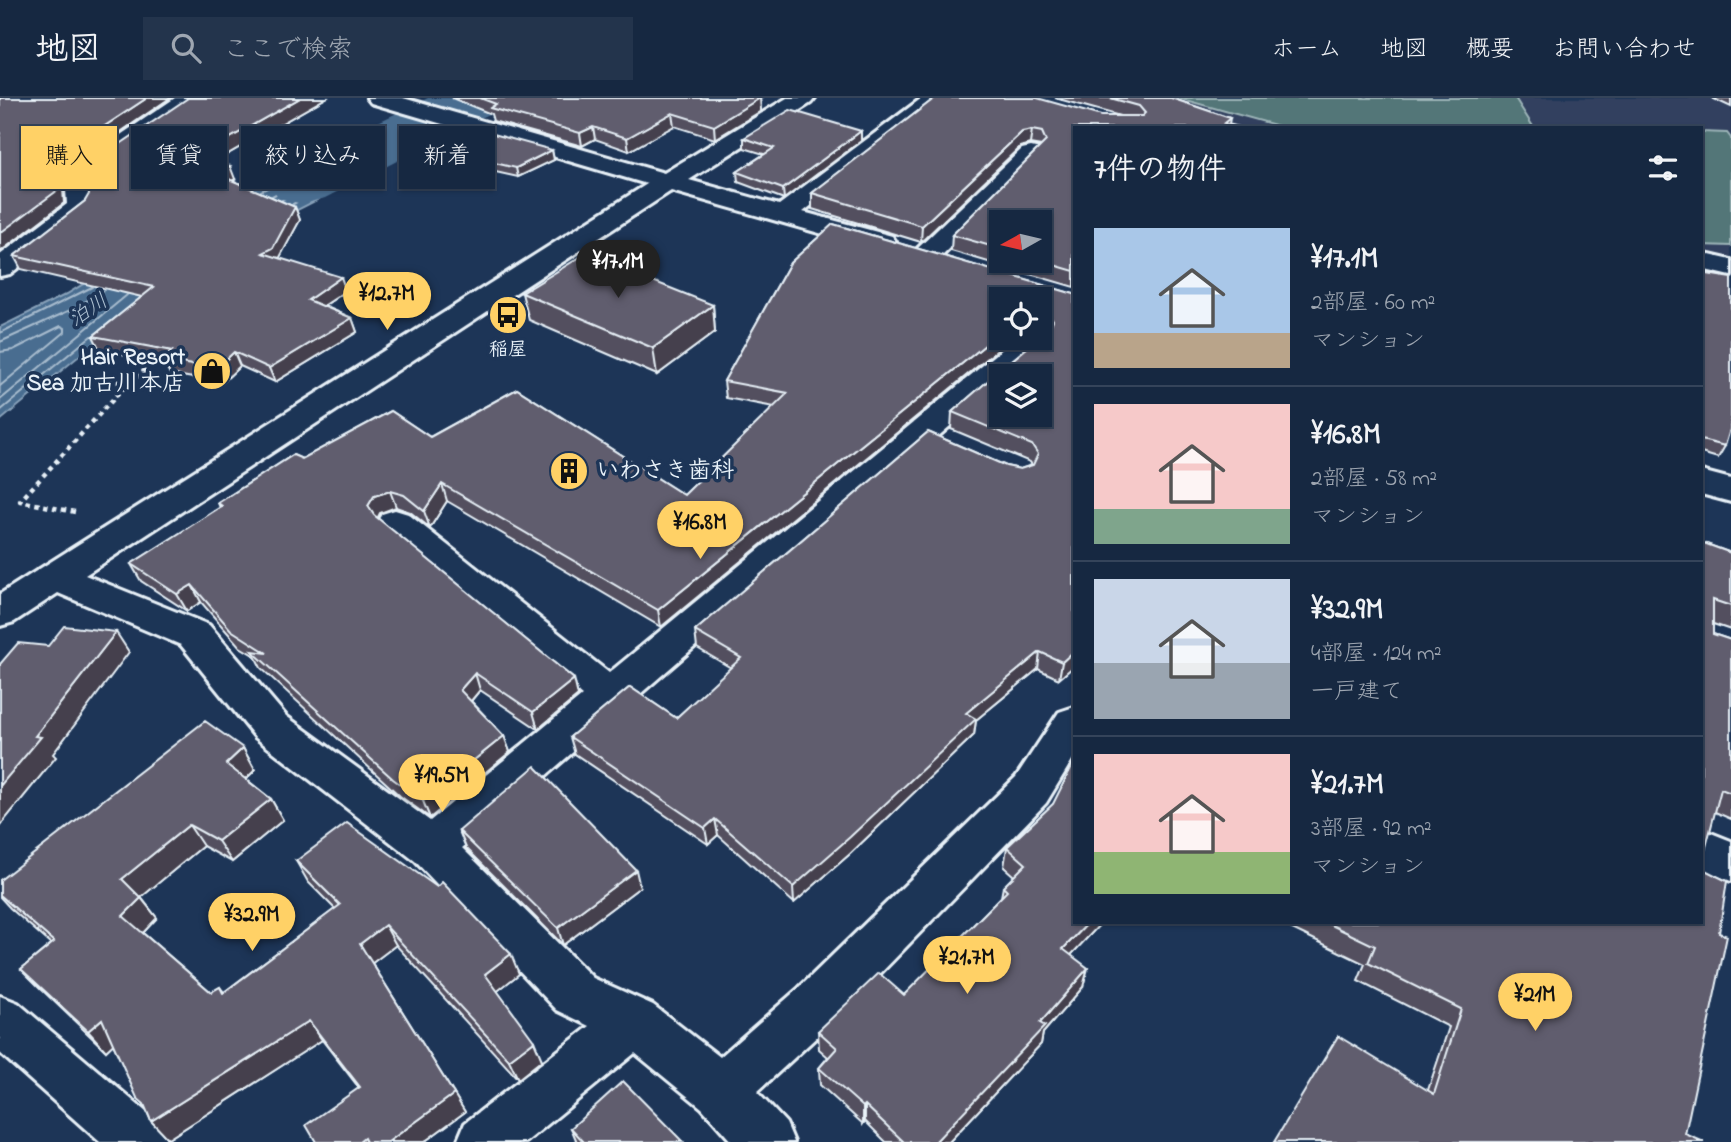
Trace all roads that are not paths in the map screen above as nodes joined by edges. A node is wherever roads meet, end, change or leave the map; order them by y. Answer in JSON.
{"nodes":[{"id":1,"x":194,"y":98,"type":"edge"},
{"id":2,"x":379,"y":98,"type":"edge"},
{"id":3,"x":803,"y":98,"type":"edge"},
{"id":4,"x":937,"y":98,"type":"edge"},
{"id":5,"x":1032,"y":166,"type":"edge"},
{"id":6,"x":669,"y":181,"type":"junction"},
{"id":7,"x":785,"y":213,"type":"junction"},
{"id":8,"x":928,"y":255,"type":"junction"},
{"id":9,"x":1703,"y":261,"type":"edge"},
{"id":10,"x":954,"y":263,"type":"edge"},
{"id":11,"x":0,"y":268,"type":"edge"},
{"id":12,"x":1731,"y":268,"type":"edge"},
{"id":13,"x":1019,"y":350,"type":"edge"},
{"id":14,"x":922,"y":432,"type":"junction"},
{"id":15,"x":958,"y":447,"type":"edge"},
{"id":16,"x":1703,"y":483,"type":"edge"},
{"id":17,"x":1731,"y":491,"type":"edge"},
{"id":18,"x":395,"y":522,"type":"dead end"},
{"id":19,"x":55,"y":577,"type":"junction"},
{"id":20,"x":0,"y":612,"type":"edge"},
{"id":21,"x":610,"y":696,"type":"junction"},
{"id":22,"x":1073,"y":725,"type":"edge"},
{"id":23,"x":431,"y":847,"type":"junction"},
{"id":24,"x":1703,"y":849,"type":"edge"},
{"id":25,"x":1731,"y":862,"type":"edge"},
{"id":26,"x":0,"y":1020,"type":"edge"},
{"id":27,"x":635,"y":1022,"type":"junction"},
{"id":28,"x":721,"y":1090,"type":"junction"},
{"id":29,"x":140,"y":1142,"type":"edge"},
{"id":30,"x":484,"y":1142,"type":"edge"},
{"id":31,"x":767,"y":1142,"type":"edge"}],
"edges":[{"from":1,"to":11,"type":"street"},
{"from":2,"to":6,"type":"street"},
{"from":3,"to":6,"type":"street"},
{"from":4,"to":7,"type":"street"},
{"from":5,"to":8,"type":"street"},
{"from":6,"to":7,"type":"street"},
{"from":6,"to":19,"type":"street"},
{"from":7,"to":8,"type":"street"},
{"from":8,"to":10,"type":"street"},
{"from":9,"to":12,"type":"street"},
{"from":13,"to":14,"type":"street"},
{"from":14,"to":15,"type":"street"},
{"from":14,"to":21,"type":"street"},
{"from":16,"to":17,"type":"street"},
{"from":18,"to":21,"type":"street"},
{"from":19,"to":20,"type":"street"},
{"from":19,"to":23,"type":"street"},
{"from":21,"to":23,"type":"street"},
{"from":22,"to":28,"type":"street"},
{"from":23,"to":27,"type":"street"},
{"from":24,"to":25,"type":"street"},
{"from":26,"to":29,"type":"street"},
{"from":27,"to":28,"type":"street"},
{"from":27,"to":30,"type":"street"},
{"from":28,"to":31,"type":"street"}]}
